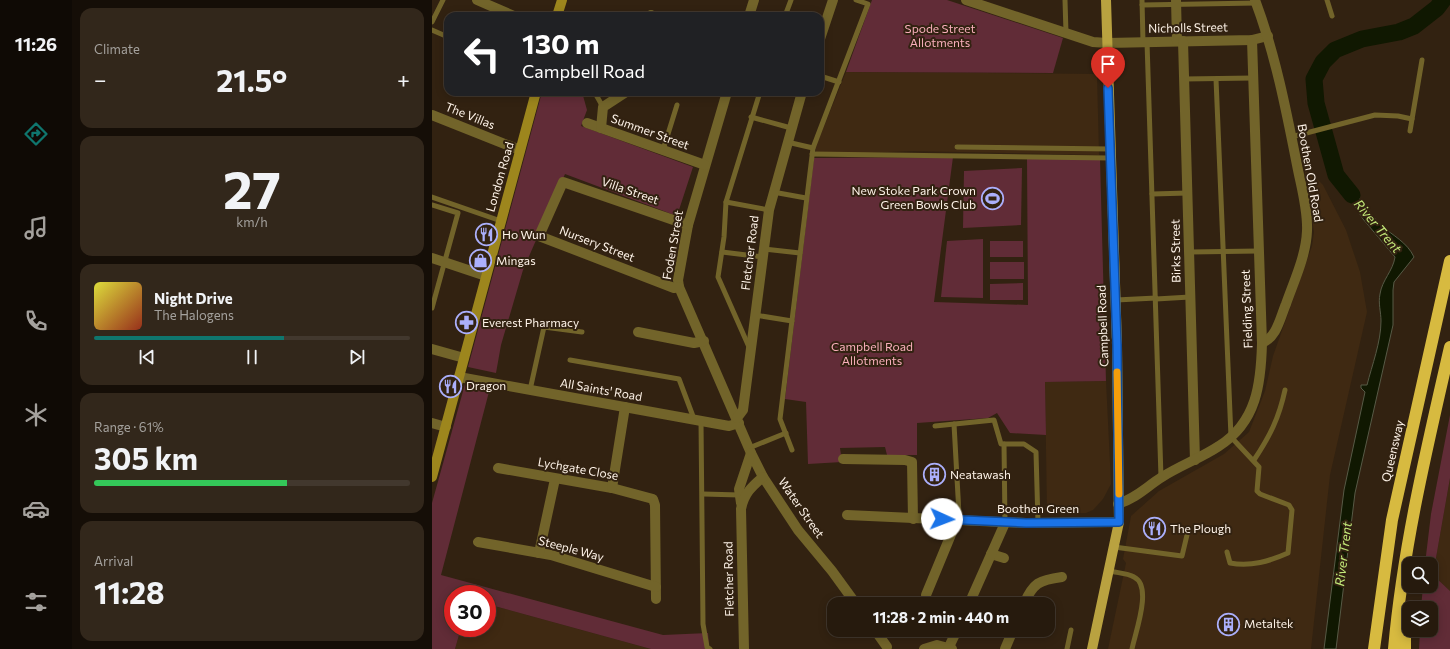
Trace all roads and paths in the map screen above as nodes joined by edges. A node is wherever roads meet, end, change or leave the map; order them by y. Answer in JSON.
{"nodes":[{"id":1,"x":443,"y":0,"type":"edge"},
{"id":2,"x":477,"y":0,"type":"edge"},
{"id":3,"x":562,"y":0,"type":"edge"},
{"id":4,"x":754,"y":0,"type":"edge"},
{"id":5,"x":791,"y":0,"type":"edge"},
{"id":6,"x":834,"y":0,"type":"edge"},
{"id":7,"x":856,"y":0,"type":"edge"},
{"id":8,"x":966,"y":0,"type":"edge"},
{"id":9,"x":1065,"y":0,"type":"edge"},
{"id":10,"x":1106,"y":0,"type":"edge"},
{"id":11,"x":1327,"y":0,"type":"edge"},
{"id":12,"x":1256,"y":1,"type":"edge"},
{"id":13,"x":1176,"y":2,"type":"edge"},
{"id":14,"x":1142,"y":3,"type":"edge"},
{"id":15,"x":505,"y":12,"type":"edge"},
{"id":16,"x":558,"y":12,"type":"edge"},
{"id":17,"x":750,"y":12,"type":"edge"},
{"id":18,"x":786,"y":12,"type":"edge"},
{"id":19,"x":1332,"y":16,"type":"dead end"},
{"id":20,"x":432,"y":22,"type":"edge"},
{"id":21,"x":824,"y":28,"type":"edge"},
{"id":22,"x":432,"y":30,"type":"edge"},
{"id":23,"x":1066,"y":33,"type":"junction"},
{"id":24,"x":444,"y":36,"type":"edge"},
{"id":25,"x":1268,"y":36,"type":"junction"},
{"id":26,"x":1252,"y":40,"type":"junction"},
{"id":27,"x":1145,"y":42,"type":"junction"},
{"id":28,"x":1180,"y":42,"type":"junction"},
{"id":29,"x":1107,"y":43,"type":"junction"},
{"id":30,"x":1422,"y":60,"type":"dead end"},
{"id":31,"x":824,"y":77,"type":"edge"},
{"id":32,"x":1253,"y":78,"type":"junction"},
{"id":33,"x":1216,"y":79,"type":"junction"},
{"id":34,"x":1184,"y":80,"type":"junction"},
{"id":35,"x":839,"y":82,"type":"junction"},
{"id":36,"x":535,"y":96,"type":"edge"},
{"id":37,"x":597,"y":96,"type":"edge"},
{"id":38,"x":620,"y":96,"type":"edge"},
{"id":39,"x":726,"y":96,"type":"edge"},
{"id":40,"x":759,"y":96,"type":"edge"},
{"id":41,"x":801,"y":96,"type":"edge"},
{"id":42,"x":677,"y":106,"type":"dead end"},
{"id":43,"x":603,"y":107,"type":"junction"},
{"id":44,"x":432,"y":115,"type":"edge"},
{"id":45,"x":751,"y":117,"type":"junction"},
{"id":46,"x":1412,"y":119,"type":"junction"},
{"id":47,"x":587,"y":123,"type":"dead end"},
{"id":48,"x":601,"y":128,"type":"junction"},
{"id":49,"x":791,"y":128,"type":"junction"},
{"id":50,"x":1410,"y":131,"type":"dead end"},
{"id":51,"x":1291,"y":137,"type":"junction"},
{"id":52,"x":787,"y":142,"type":"junction"},
{"id":53,"x":957,"y":147,"type":"dead end"},
{"id":54,"x":520,"y":150,"type":"junction"},
{"id":55,"x":663,"y":150,"type":"junction"},
{"id":56,"x":812,"y":151,"type":"junction"},
{"id":57,"x":1110,"y":153,"type":"junction"},
{"id":58,"x":705,"y":165,"type":"junction"},
{"id":59,"x":563,"y":182,"type":"joint"},
{"id":60,"x":774,"y":192,"type":"junction"},
{"id":61,"x":1188,"y":193,"type":"junction"},
{"id":62,"x":1152,"y":194,"type":"junction"},
{"id":63,"x":432,"y":197,"type":"edge"},
{"id":64,"x":806,"y":198,"type":"junction"},
{"id":65,"x":726,"y":202,"type":"junction"},
{"id":66,"x":432,"y":205,"type":"edge"},
{"id":67,"x":769,"y":210,"type":"junction"},
{"id":68,"x":501,"y":221,"type":"junction"},
{"id":69,"x":688,"y":225,"type":"junction"},
{"id":70,"x":1258,"y":251,"type":"junction"},
{"id":71,"x":722,"y":252,"type":"junction"},
{"id":72,"x":1190,"y":252,"type":"junction"},
{"id":73,"x":1223,"y":252,"type":"junction"},
{"id":74,"x":763,"y":253,"type":"junction"},
{"id":75,"x":800,"y":253,"type":"junction"},
{"id":76,"x":432,"y":258,"type":"edge"},
{"id":77,"x":1450,"y":261,"type":"edge"},
{"id":78,"x":445,"y":262,"type":"junction"},
{"id":79,"x":486,"y":276,"type":"junction"},
{"id":80,"x":679,"y":287,"type":"junction"},
{"id":81,"x":1190,"y":296,"type":"junction"},
{"id":82,"x":1156,"y":298,"type":"junction"},
{"id":83,"x":1116,"y":300,"type":"junction"},
{"id":84,"x":432,"y":308,"type":"edge"},
{"id":85,"x":755,"y":315,"type":"junction"},
{"id":86,"x":792,"y":321,"type":"junction"},
{"id":87,"x":582,"y":332,"type":"dead end"},
{"id":88,"x":638,"y":332,"type":"dead end"},
{"id":89,"x":704,"y":341,"type":"junction"},
{"id":90,"x":1262,"y":343,"type":"junction"},
{"id":91,"x":1450,"y":347,"type":"edge"},
{"id":92,"x":432,"y":349,"type":"edge"},
{"id":93,"x":751,"y":350,"type":"junction"},
{"id":94,"x":464,"y":358,"type":"junction"},
{"id":95,"x":570,"y":360,"type":"dead end"},
{"id":96,"x":459,"y":377,"type":"junction"},
{"id":97,"x":530,"y":390,"type":"junction"},
{"id":98,"x":1285,"y":390,"type":"dead end"},
{"id":99,"x":626,"y":407,"type":"junction"},
{"id":100,"x":698,"y":420,"type":"junction"},
{"id":101,"x":738,"y":421,"type":"junction"},
{"id":102,"x":432,"y":423,"type":"edge"},
{"id":103,"x":954,"y":424,"type":"junction"},
{"id":104,"x":934,"y":426,"type":"dead end"},
{"id":105,"x":446,"y":427,"type":"junction"},
{"id":106,"x":786,"y":433,"type":"junction"},
{"id":107,"x":1231,"y":437,"type":"junction"},
{"id":108,"x":1004,"y":444,"type":"junction"},
{"id":109,"x":792,"y":450,"type":"dead end"},
{"id":110,"x":750,"y":451,"type":"junction"},
{"id":111,"x":843,"y":459,"type":"dead end"},
{"id":112,"x":1194,"y":460,"type":"junction"},
{"id":113,"x":1254,"y":460,"type":"junction"},
{"id":114,"x":498,"y":468,"type":"dead end"},
{"id":115,"x":432,"y":477,"type":"edge"},
{"id":116,"x":763,"y":477,"type":"junction"},
{"id":117,"x":1161,"y":477,"type":"junction"},
{"id":118,"x":555,"y":479,"type":"junction"},
{"id":119,"x":612,"y":488,"type":"junction"},
{"id":120,"x":703,"y":494,"type":"junction"},
{"id":121,"x":740,"y":495,"type":"junction"},
{"id":122,"x":1118,"y":504,"type":"junction"},
{"id":123,"x":741,"y":509,"type":"junction"},
{"id":124,"x":847,"y":515,"type":"dead end"},
{"id":125,"x":913,"y":518,"type":"junction"},
{"id":126,"x":957,"y":520,"type":"junction"},
{"id":127,"x":1119,"y":522,"type":"junction"},
{"id":128,"x":1005,"y":523,"type":"junction"},
{"id":129,"x":1038,"y":523,"type":"junction"},
{"id":130,"x":1187,"y":535,"type":"dead end"},
{"id":131,"x":478,"y":542,"type":"dead end"},
{"id":132,"x":1114,"y":547,"type":"junction"},
{"id":133,"x":1228,"y":552,"type":"dead end"},
{"id":134,"x":539,"y":553,"type":"junction"},
{"id":135,"x":991,"y":554,"type":"junction"},
{"id":136,"x":1407,"y":557,"type":"edge"},
{"id":137,"x":1004,"y":558,"type":"dead end"},
{"id":138,"x":1110,"y":571,"type":"junction"},
{"id":139,"x":1062,"y":577,"type":"dead end"},
{"id":140,"x":656,"y":587,"type":"junction"},
{"id":141,"x":1402,"y":590,"type":"edge"},
{"id":142,"x":1404,"y":593,"type":"edge"},
{"id":143,"x":926,"y":595,"type":"dead end"},
{"id":144,"x":851,"y":597,"type":"edge"},
{"id":145,"x":972,"y":597,"type":"edge"},
{"id":146,"x":1028,"y":597,"type":"edge"},
{"id":147,"x":656,"y":598,"type":"dead end"},
{"id":148,"x":1378,"y":610,"type":"junction"},
{"id":149,"x":1071,"y":630,"type":"dead end"},
{"id":150,"x":880,"y":637,"type":"edge"},
{"id":151,"x":954,"y":637,"type":"edge"},
{"id":152,"x":1010,"y":637,"type":"edge"},
{"id":153,"x":887,"y":647,"type":"dead end"},
{"id":154,"x":710,"y":649,"type":"edge"},
{"id":155,"x":744,"y":649,"type":"edge"},
{"id":156,"x":924,"y":649,"type":"edge"},
{"id":157,"x":950,"y":649,"type":"edge"},
{"id":158,"x":1005,"y":649,"type":"edge"},
{"id":159,"x":1067,"y":649,"type":"edge"},
{"id":160,"x":1092,"y":649,"type":"edge"},
{"id":161,"x":1132,"y":649,"type":"edge"},
{"id":162,"x":1370,"y":649,"type":"edge"},
{"id":163,"x":1374,"y":649,"type":"edge"},
{"id":164,"x":1394,"y":649,"type":"edge"},
{"id":165,"x":1405,"y":649,"type":"edge"}],
"edges":[{"from":1,"to":20,"type":"lane"},
{"from":2,"to":15,"type":"street"},
{"from":3,"to":16,"type":"main road"},
{"from":4,"to":17,"type":"street"},
{"from":5,"to":18,"type":"lane"},
{"from":6,"to":21,"type":"street"},
{"from":7,"to":35,"type":"lane"},
{"from":8,"to":23,"type":"street","name":"Nicholls Street"},
{"from":9,"to":23,"type":"lane"},
{"from":10,"to":29,"type":"main road","name":"Campbell Road"},
{"from":11,"to":19,"type":"lane"},
{"from":12,"to":13,"type":"lane"},
{"from":12,"to":25,"type":"street","name":"Boothen Old Road"},
{"from":13,"to":14,"type":"lane"},
{"from":13,"to":28,"type":"street","name":"Birks Street"},
{"from":14,"to":27,"type":"lane"},
{"from":22,"to":24,"type":"lane"},
{"from":23,"to":29,"type":"street","name":"Nicholls Street"},
{"from":25,"to":26,"type":"street","name":"Nicholls Street"},
{"from":25,"to":51,"type":"street","name":"Boothen Old Road"},
{"from":26,"to":28,"type":"street","name":"Nicholls Street"},
{"from":26,"to":32,"type":"street","name":"Fielding Street"},
{"from":27,"to":28,"type":"street","name":"Nicholls Street"},
{"from":27,"to":29,"type":"street","name":"Nicholls Street"},
{"from":27,"to":62,"type":"lane"},
{"from":28,"to":34,"type":"street","name":"Birks Street"},
{"from":29,"to":57,"type":"main road","name":"Campbell Road"},
{"from":30,"to":46,"type":"lane"},
{"from":31,"to":35,"type":"lane"},
{"from":32,"to":33,"type":"lane"},
{"from":32,"to":70,"type":"street","name":"Fielding Street"},
{"from":33,"to":34,"type":"lane"},
{"from":33,"to":73,"type":"lane"},
{"from":34,"to":61,"type":"street","name":"Birks Street"},
{"from":35,"to":56,"type":"lane"},
{"from":36,"to":54,"type":"main road","name":"London Road"},
{"from":37,"to":43,"type":"lane"},
{"from":38,"to":43,"type":"street"},
{"from":39,"to":58,"type":"street","name":"Foden Street"},
{"from":40,"to":45,"type":"lane"},
{"from":41,"to":49,"type":"street","name":"Fletcher Road"},
{"from":42,"to":55,"type":"lane"},
{"from":43,"to":48,"type":"street"},
{"from":44,"to":54,"type":"street","name":"The Villas"},
{"from":45,"to":49,"type":"lane"},
{"from":45,"to":65,"type":"lane"},
{"from":46,"to":50,"type":"lane"},
{"from":46,"to":51,"type":"lane"},
{"from":47,"to":48,"type":"street","name":"Summer Street"},
{"from":48,"to":55,"type":"street","name":"Summer Street"},
{"from":49,"to":52,"type":"street","name":"Fletcher Road"},
{"from":51,"to":90,"type":"street","name":"Boothen Old Road"},
{"from":52,"to":56,"type":"lane"},
{"from":52,"to":60,"type":"street","name":"Fletcher Road"},
{"from":53,"to":57,"type":"lane"},
{"from":54,"to":68,"type":"main road","name":"London Road"},
{"from":55,"to":58,"type":"street","name":"Summer Street"},
{"from":56,"to":57,"type":"lane"},
{"from":56,"to":64,"type":"lane"},
{"from":57,"to":83,"type":"main road","name":"Campbell Road"},
{"from":58,"to":69,"type":"street","name":"Foden Street"},
{"from":59,"to":69,"type":"street","name":"Villa Street"},
{"from":59,"to":80,"type":"street","name":"Nursery Street"},
{"from":60,"to":64,"type":"lane"},
{"from":60,"to":67,"type":"street","name":"Fletcher Road"},
{"from":61,"to":62,"type":"lane"},
{"from":61,"to":72,"type":"street","name":"Birks Street"},
{"from":62,"to":82,"type":"lane"},
{"from":63,"to":68,"type":"lane"},
{"from":64,"to":75,"type":"lane"},
{"from":65,"to":67,"type":"lane"},
{"from":65,"to":71,"type":"lane"},
{"from":66,"to":78,"type":"lane"},
{"from":67,"to":74,"type":"street","name":"Fletcher Road"},
{"from":68,"to":79,"type":"main road","name":"London Road"},
{"from":69,"to":80,"type":"street","name":"Foden Street"},
{"from":70,"to":73,"type":"lane"},
{"from":70,"to":90,"type":"street","name":"Fielding Street"},
{"from":71,"to":74,"type":"lane"},
{"from":71,"to":93,"type":"lane"},
{"from":72,"to":73,"type":"lane"},
{"from":72,"to":81,"type":"street","name":"Birks Street"},
{"from":73,"to":107,"type":"lane"},
{"from":74,"to":75,"type":"lane"},
{"from":74,"to":85,"type":"street","name":"Fletcher Road"},
{"from":75,"to":86,"type":"lane"},
{"from":76,"to":78,"type":"street"},
{"from":77,"to":148,"type":"highway","name":"Queensway"},
{"from":78,"to":79,"type":"street"},
{"from":78,"to":84,"type":"lane"},
{"from":79,"to":94,"type":"main road","name":"London Road"},
{"from":80,"to":89,"type":"street","name":"Foden Street"},
{"from":81,"to":82,"type":"lane"},
{"from":81,"to":112,"type":"street","name":"Birks Street"},
{"from":82,"to":83,"type":"lane"},
{"from":82,"to":117,"type":"lane"},
{"from":83,"to":122,"type":"main road","name":"Campbell Road"},
{"from":85,"to":86,"type":"lane"},
{"from":85,"to":93,"type":"street","name":"Fletcher Road"},
{"from":86,"to":106,"type":"lane"},
{"from":87,"to":97,"type":"lane"},
{"from":88,"to":89,"type":"street"},
{"from":89,"to":101,"type":"street","name":"Foden Street"},
{"from":90,"to":107,"type":"street","name":"Fielding Street"},
{"from":91,"to":136,"type":"highway"},
{"from":92,"to":94,"type":"street"},
{"from":93,"to":101,"type":"street","name":"Fletcher Road"},
{"from":94,"to":96,"type":"main road","name":"London Road"},
{"from":95,"to":100,"type":"lane"},
{"from":96,"to":97,"type":"street","name":"All Saints' Road"},
{"from":96,"to":105,"type":"main road","name":"London Road"},
{"from":97,"to":99,"type":"street","name":"All Saints' Road"},
{"from":98,"to":113,"type":"lane"},
{"from":99,"to":100,"type":"street","name":"All Saints' Road"},
{"from":99,"to":119,"type":"street"},
{"from":100,"to":101,"type":"street","name":"All Saints' Road"},
{"from":100,"to":120,"type":"lane"},
{"from":101,"to":110,"type":"street","name":"Water Street"},
{"from":102,"to":105,"type":"street"},
{"from":103,"to":104,"type":"lane"},
{"from":103,"to":108,"type":"lane"},
{"from":103,"to":126,"type":"lane"},
{"from":105,"to":115,"type":"main road","name":"London Road"},
{"from":106,"to":109,"type":"lane"},
{"from":106,"to":110,"type":"lane"},
{"from":107,"to":112,"type":"street","name":"Fielding Street"},
{"from":107,"to":113,"type":"lane"},
{"from":108,"to":128,"type":"lane"},
{"from":108,"to":129,"type":"lane"},
{"from":110,"to":116,"type":"street","name":"Water Street"},
{"from":110,"to":121,"type":"street","name":"Fletcher Road"},
{"from":111,"to":125,"type":"street"},
{"from":112,"to":117,"type":"street","name":"Fielding Street"},
{"from":113,"to":133,"type":"lane"},
{"from":114,"to":118,"type":"street","name":"Lychgate Close"},
{"from":116,"to":123,"type":"street","name":"Fletcher Road"},
{"from":116,"to":144,"type":"street","name":"Water Street"},
{"from":117,"to":122,"type":"street","name":"Fielding Street"},
{"from":118,"to":119,"type":"street","name":"Lychgate Close"},
{"from":118,"to":134,"type":"street"},
{"from":119,"to":140,"type":"street","name":"Lychgate Close"},
{"from":120,"to":121,"type":"lane"},
{"from":120,"to":154,"type":"lane"},
{"from":121,"to":123,"type":"street","name":"Fletcher Road"},
{"from":122,"to":127,"type":"main road","name":"Campbell Road"},
{"from":123,"to":155,"type":"street","name":"Fletcher Road"},
{"from":124,"to":125,"type":"street","name":"Boothen Green"},
{"from":125,"to":126,"type":"street","name":"Boothen Green"},
{"from":126,"to":128,"type":"street","name":"Boothen Green"},
{"from":126,"to":143,"type":"street"},
{"from":127,"to":129,"type":"street","name":"Boothen Green"},
{"from":127,"to":132,"type":"main road","name":"Campbell Road"},
{"from":128,"to":129,"type":"street","name":"Boothen Green"},
{"from":128,"to":135,"type":"street"},
{"from":130,"to":132,"type":"lane"},
{"from":131,"to":134,"type":"street","name":"Steeple Way"},
{"from":132,"to":138,"type":"main road","name":"Campbell Road"},
{"from":134,"to":140,"type":"street","name":"Steeple Way"},
{"from":135,"to":137,"type":"street"},
{"from":135,"to":145,"type":"street"},
{"from":138,"to":160,"type":"main road","name":"Campbell Road"},
{"from":138,"to":161,"type":"lane"},
{"from":139,"to":146,"type":"street"},
{"from":140,"to":147,"type":"street"},
{"from":141,"to":164,"type":"highway"},
{"from":142,"to":165,"type":"highway"},
{"from":148,"to":162,"type":"highway"},
{"from":148,"to":163,"type":"highway","name":"Queensway"},
{"from":149,"to":159,"type":"lane"},
{"from":150,"to":153,"type":"street"},
{"from":151,"to":157,"type":"street"},
{"from":152,"to":158,"type":"street"},
{"from":156,"to":157,"type":"street"}]}
